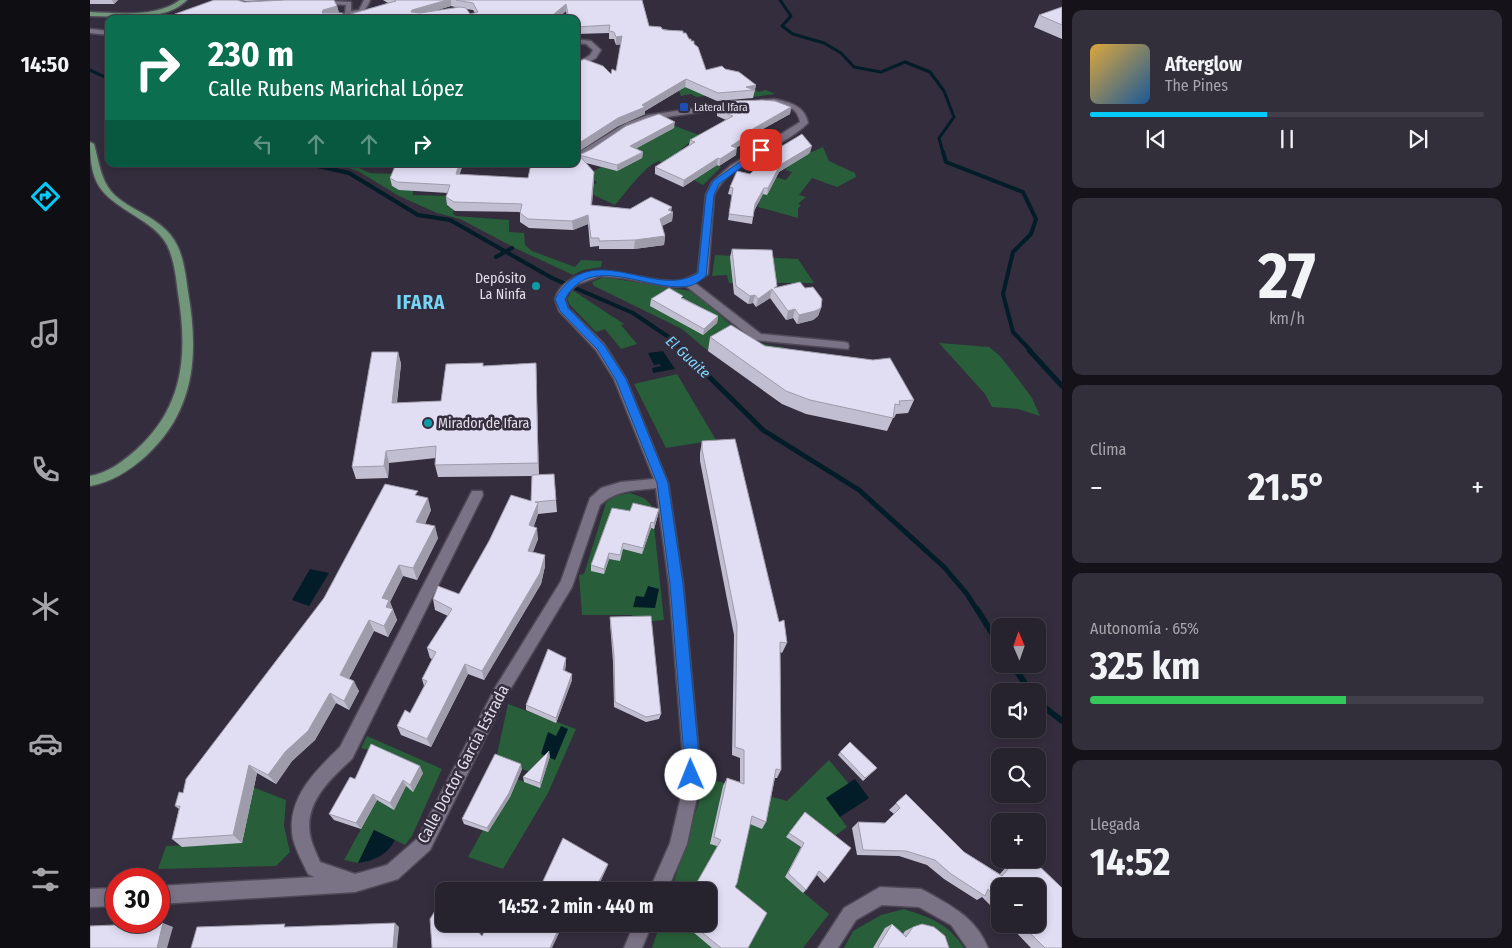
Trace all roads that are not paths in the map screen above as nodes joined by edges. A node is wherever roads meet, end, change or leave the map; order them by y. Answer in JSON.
{"nodes":[{"id":1,"x":184,"y":0,"type":"edge"},
{"id":2,"x":367,"y":0,"type":"edge"},
{"id":3,"x":313,"y":1,"type":"edge"},
{"id":4,"x":348,"y":13,"type":"junction"},
{"id":5,"x":90,"y":14,"type":"edge"},
{"id":6,"x":341,"y":15,"type":"edge"},
{"id":7,"x":90,"y":32,"type":"edge"},
{"id":8,"x":105,"y":34,"type":"edge"},
{"id":9,"x":580,"y":41,"type":"edge"},
{"id":10,"x":580,"y":65,"type":"edge"},
{"id":11,"x":90,"y":144,"type":"edge"},
{"id":12,"x":580,"y":156,"type":"edge"},
{"id":13,"x":689,"y":283,"type":"junction"},
{"id":14,"x":844,"y":346,"type":"dead end"},
{"id":15,"x":90,"y":481,"type":"edge"},
{"id":16,"x":662,"y":483,"type":"junction"},
{"id":17,"x":476,"y":495,"type":"dead end"},
{"id":18,"x":662,"y":882,"type":"edge"},
{"id":19,"x":355,"y":883,"type":"junction"},
{"id":20,"x":170,"y":893,"type":"edge"},
{"id":21,"x":105,"y":897,"type":"edge"},
{"id":22,"x":90,"y":898,"type":"edge"},
{"id":23,"x":640,"y":932,"type":"edge"},
{"id":24,"x":633,"y":948,"type":"edge"},
{"id":25,"x":827,"y":948,"type":"edge"},
{"id":26,"x":979,"y":948,"type":"edge"}],
"edges":[{"from":1,"to":5,"type":"main road"},
{"from":2,"to":4,"type":"street"},
{"from":3,"to":4,"type":"street"},
{"from":4,"to":6,"type":"street"},
{"from":7,"to":8,"type":"street"},
{"from":9,"to":10,"type":"street"},
{"from":11,"to":15,"type":"main road"},
{"from":12,"to":13,"type":"street"},
{"from":13,"to":14,"type":"street"},
{"from":13,"to":16,"type":"street"},
{"from":16,"to":18,"type":"street"},
{"from":16,"to":19,"type":"street","name":"Calle Doctor García Estrada"},
{"from":17,"to":19,"type":"street"},
{"from":19,"to":20,"type":"street","name":"Calle Doctor García Estrada"},
{"from":21,"to":22,"type":"street"},
{"from":23,"to":24,"type":"street"},
{"from":25,"to":26,"type":"street"}]}
